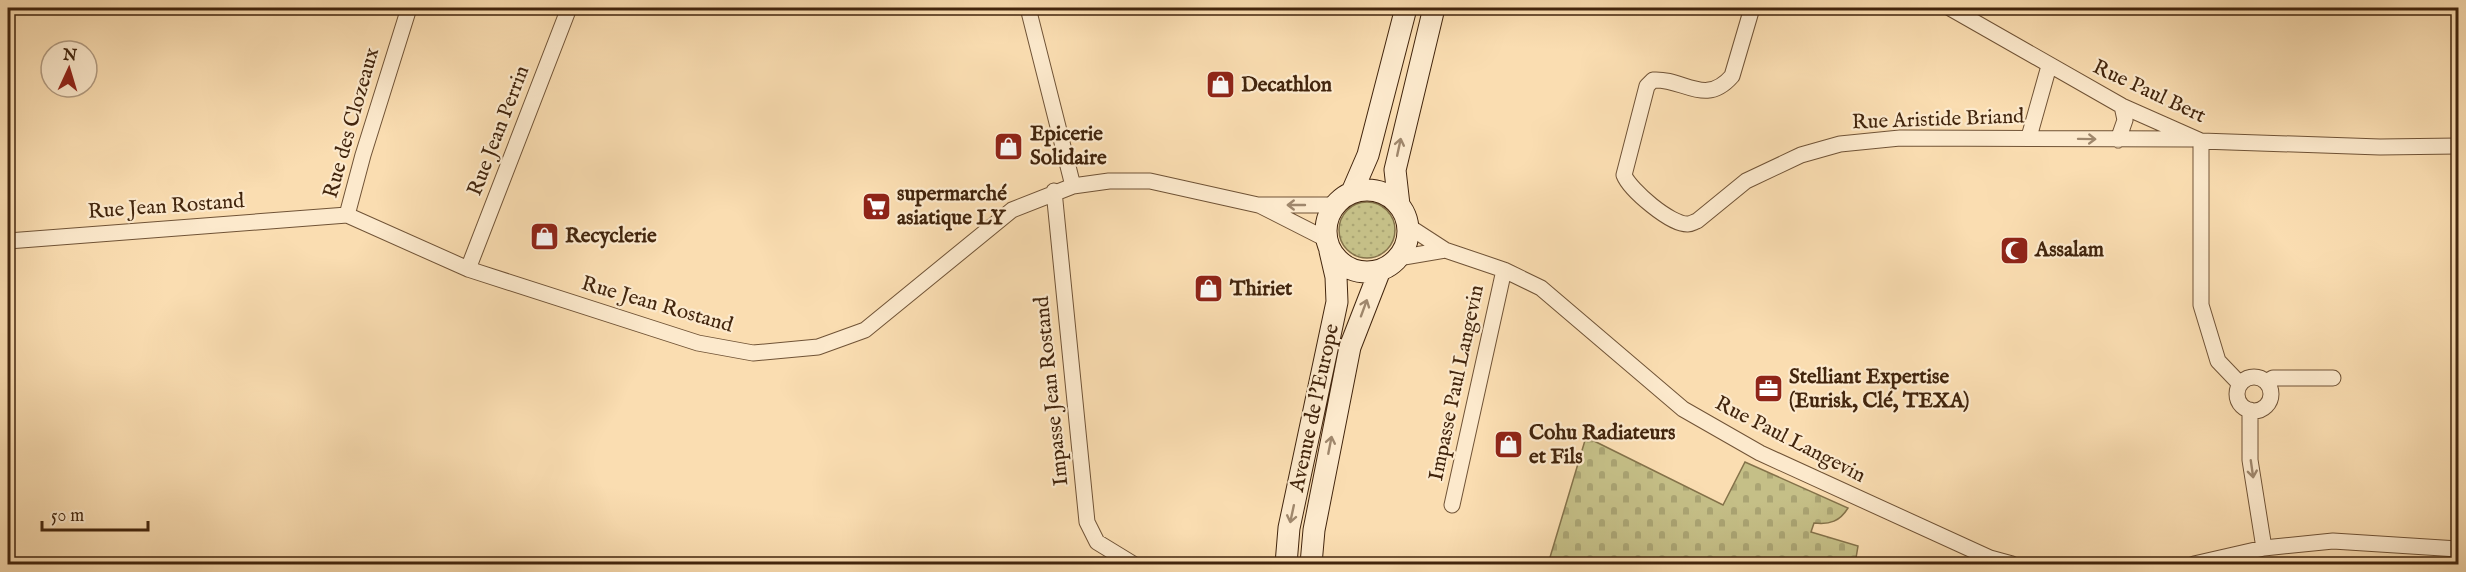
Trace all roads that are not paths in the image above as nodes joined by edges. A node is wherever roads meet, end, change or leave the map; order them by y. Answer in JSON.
{"nodes":[{"id":1,"x":409,"y":8,"type":"edge"},
{"id":2,"x":569,"y":8,"type":"edge"},
{"id":3,"x":1028,"y":8,"type":"edge"},
{"id":4,"x":1406,"y":8,"type":"edge"},
{"id":5,"x":1434,"y":8,"type":"edge"},
{"id":6,"x":1752,"y":8,"type":"edge"},
{"id":7,"x":1950,"y":8,"type":"edge"},
{"id":8,"x":2049,"y":66,"type":"junction"},
{"id":9,"x":2122,"y":106,"type":"junction"},
{"id":10,"x":2029,"y":137,"type":"junction"},
{"id":11,"x":2118,"y":140,"type":"junction"},
{"id":12,"x":2197,"y":140,"type":"junction"},
{"id":13,"x":2458,"y":146,"type":"edge"},
{"id":14,"x":1072,"y":186,"type":"junction"},
{"id":15,"x":1054,"y":191,"type":"junction"},
{"id":16,"x":1352,"y":192,"type":"junction"},
{"id":17,"x":1258,"y":205,"type":"junction"},
{"id":18,"x":1334,"y":205,"type":"junction"},
{"id":19,"x":1399,"y":205,"type":"junction"},
{"id":20,"x":347,"y":215,"type":"junction"},
{"id":21,"x":1408,"y":226,"type":"junction"},
{"id":22,"x":8,"y":241,"type":"edge"},
{"id":23,"x":1328,"y":245,"type":"junction"},
{"id":24,"x":1445,"y":250,"type":"junction"},
{"id":25,"x":1398,"y":258,"type":"junction"},
{"id":26,"x":468,"y":269,"type":"junction"},
{"id":27,"x":1380,"y":270,"type":"junction"},
{"id":28,"x":1504,"y":270,"type":"junction"},
{"id":29,"x":2333,"y":378,"type":"dead end"},
{"id":30,"x":2266,"y":382,"type":"junction"},
{"id":31,"x":2240,"y":384,"type":"junction"},
{"id":32,"x":2250,"y":410,"type":"junction"},
{"id":33,"x":1452,"y":505,"type":"dead end"},
{"id":34,"x":2264,"y":548,"type":"junction"},
{"id":35,"x":2458,"y":549,"type":"edge"},
{"id":36,"x":1132,"y":564,"type":"edge"},
{"id":37,"x":1286,"y":564,"type":"edge"},
{"id":38,"x":1311,"y":564,"type":"edge"},
{"id":39,"x":2012,"y":564,"type":"edge"},
{"id":40,"x":2194,"y":564,"type":"edge"}],
"edges":[{"from":1,"to":20,"type":"street","name":"Rue des Clozeaux"},
{"from":2,"to":26,"type":"street","name":"Rue Jean Perrin"},
{"from":3,"to":14,"type":"street"},
{"from":4,"to":16,"type":"main road"},
{"from":19,"to":5,"type":"main road","one_way":true},
{"from":6,"to":10,"type":"street","name":"Rue Aristide Briand"},
{"from":7,"to":8,"type":"street","name":"Rue Paul Bert"},
{"from":8,"to":9,"type":"street","name":"Rue Paul Bert"},
{"from":8,"to":10,"type":"street"},
{"from":9,"to":11,"type":"street"},
{"from":9,"to":12,"type":"street","name":"Rue Paul Bert"},
{"from":10,"to":11,"type":"street","name":"Rue Aristide Briand","one_way":true},
{"from":11,"to":12,"type":"street","name":"Rue Aristide Briand"},
{"from":12,"to":13,"type":"street","name":"Rue Paul Bert"},
{"from":12,"to":31,"type":"street"},
{"from":14,"to":15,"type":"street","name":"Rue Jean Rostand"},
{"from":14,"to":17,"type":"street","name":"Rue Jean Rostand"},
{"from":15,"to":26,"type":"street","name":"Rue Jean Rostand"},
{"from":15,"to":36,"type":"street","name":"Impasse Jean Rostand"},
{"from":16,"to":18,"type":"main road"},
{"from":16,"to":19,"type":"main road"},
{"from":18,"to":17,"type":"street","name":"Rue Jean Rostand","one_way":true},
{"from":17,"to":23,"type":"street","name":"Rue Jean Rostand"},
{"from":18,"to":23,"type":"main road"},
{"from":19,"to":21,"type":"main road"},
{"from":20,"to":22,"type":"street","name":"Rue Jean Rostand"},
{"from":20,"to":26,"type":"street","name":"Rue Jean Rostand"},
{"from":21,"to":24,"type":"street","name":"Rue Paul Langevin"},
{"from":21,"to":25,"type":"main road"},
{"from":23,"to":27,"type":"main road"},
{"from":23,"to":37,"type":"main road","name":"Avenue de l'Europe","one_way":true},
{"from":24,"to":25,"type":"street","name":"Rue Paul Langevin"},
{"from":24,"to":28,"type":"street","name":"Rue Paul Langevin"},
{"from":25,"to":27,"type":"main road"},
{"from":38,"to":27,"type":"main road","name":"Avenue de l'Europe","one_way":true},
{"from":28,"to":33,"type":"street","name":"Impasse Paul Langevin"},
{"from":28,"to":39,"type":"street","name":"Rue Paul Langevin"},
{"from":29,"to":30,"type":"street"},
{"from":30,"to":31,"type":"street"},
{"from":30,"to":32,"type":"street"},
{"from":31,"to":32,"type":"street"},
{"from":32,"to":34,"type":"street","one_way":true},
{"from":34,"to":35,"type":"street"},
{"from":34,"to":40,"type":"street"}]}
